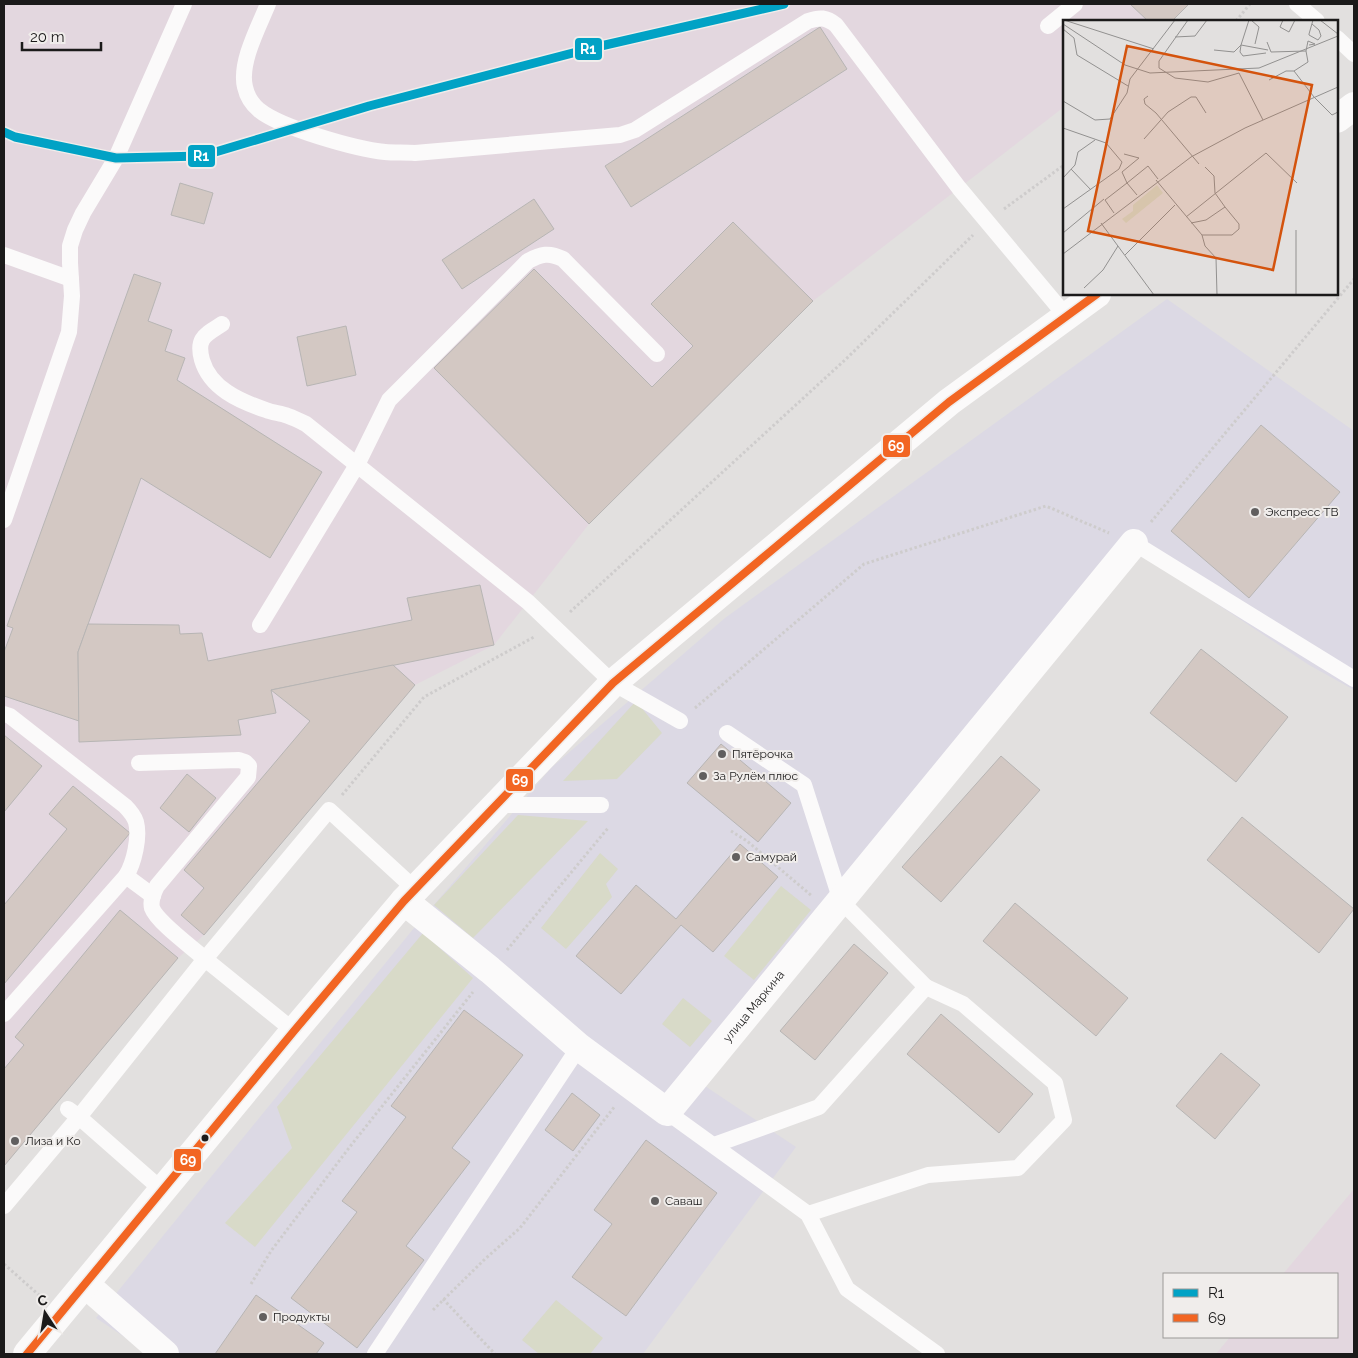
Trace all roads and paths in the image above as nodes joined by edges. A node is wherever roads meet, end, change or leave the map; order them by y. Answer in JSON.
{"nodes":[{"id":1,"x":184,"y":4,"type":"edge"},
{"id":2,"x":268,"y":4,"type":"edge"},
{"id":3,"x":1075,"y":4,"type":"edge"},
{"id":4,"x":1250,"y":4,"type":"edge"},
{"id":5,"x":1297,"y":4,"type":"edge"},
{"id":6,"x":1237,"y":20,"type":"edge"},
{"id":7,"x":1316,"y":20,"type":"edge"},
{"id":8,"x":1048,"y":26,"type":"dead end"},
{"id":9,"x":1338,"y":39,"type":"edge"},
{"id":10,"x":1354,"y":54,"type":"edge"},
{"id":11,"x":1354,"y":106,"type":"edge"},
{"id":12,"x":1338,"y":118,"type":"edge"},
{"id":13,"x":1063,"y":166,"type":"edge"},
{"id":14,"x":987,"y":222,"type":"junction"},
{"id":15,"x":4,"y":255,"type":"edge"},
{"id":16,"x":71,"y":279,"type":"junction"},
{"id":17,"x":1354,"y":279,"type":"edge"},
{"id":18,"x":1096,"y":295,"type":"edge"},
{"id":19,"x":1066,"y":316,"type":"junction"},
{"id":20,"x":222,"y":324,"type":"dead end"},
{"id":21,"x":657,"y":354,"type":"dead end"},
{"id":22,"x":357,"y":465,"type":"junction"},
{"id":23,"x":4,"y":520,"type":"edge"},
{"id":24,"x":1134,"y":543,"type":"junction"},
{"id":25,"x":260,"y":625,"type":"dead end"},
{"id":26,"x":554,"y":626,"type":"junction"},
{"id":27,"x":1354,"y":679,"type":"edge"},
{"id":28,"x":613,"y":683,"type":"junction"},
{"id":29,"x":4,"y":714,"type":"edge"},
{"id":30,"x":680,"y":721,"type":"joint"},
{"id":31,"x":727,"y":733,"type":"dead end"},
{"id":32,"x":138,"y":763,"type":"dead end"},
{"id":33,"x":498,"y":805,"type":"junction"},
{"id":34,"x":601,"y":805,"type":"dead end"},
{"id":35,"x":329,"y":810,"type":"junction"},
{"id":36,"x":608,"y":828,"type":"dead end"},
{"id":37,"x":731,"y":831,"type":"dead end"},
{"id":38,"x":126,"y":876,"type":"junction"},
{"id":39,"x":410,"y":895,"type":"junction"},
{"id":40,"x":153,"y":896,"type":"junction"},
{"id":41,"x":836,"y":906,"type":"junction"},
{"id":42,"x":206,"y":959,"type":"junction"},
{"id":43,"x":490,"y":970,"type":"junction"},
{"id":44,"x":926,"y":987,"type":"junction"},
{"id":45,"x":4,"y":1014,"type":"edge"},
{"id":46,"x":294,"y":1031,"type":"junction"},
{"id":47,"x":579,"y":1047,"type":"junction"},
{"id":48,"x":631,"y":1085,"type":"junction"},
{"id":49,"x":667,"y":1112,"type":"junction"},
{"id":50,"x":73,"y":1113,"type":"junction"},
{"id":51,"x":714,"y":1145,"type":"junction"},
{"id":52,"x":162,"y":1190,"type":"junction"},
{"id":53,"x":4,"y":1206,"type":"edge"},
{"id":54,"x":808,"y":1214,"type":"junction"},
{"id":55,"x":4,"y":1264,"type":"edge"},
{"id":56,"x":85,"y":1284,"type":"junction"},
{"id":57,"x":251,"y":1284,"type":"dead end"},
{"id":58,"x":443,"y":1299,"type":"junction"},
{"id":59,"x":46,"y":1302,"type":"dead end"},
{"id":60,"x":430,"y":1313,"type":"dead end"},
{"id":61,"x":27,"y":1354,"type":"edge"},
{"id":62,"x":165,"y":1354,"type":"edge"},
{"id":63,"x":375,"y":1354,"type":"edge"},
{"id":64,"x":495,"y":1354,"type":"edge"},
{"id":65,"x":937,"y":1354,"type":"edge"}],
"edges":[{"from":1,"to":16,"type":"lane"},
{"from":2,"to":14,"type":"lane"},
{"from":3,"to":8,"type":"lane"},
{"from":4,"to":6,"type":"path"},
{"from":5,"to":7,"type":"lane"},
{"from":9,"to":10,"type":"lane"},
{"from":11,"to":12,"type":"main road"},
{"from":13,"to":14,"type":"path"},
{"from":14,"to":19,"type":"lane"},
{"from":14,"to":26,"type":"path"},
{"from":15,"to":16,"type":"lane"},
{"from":16,"to":23,"type":"lane"},
{"from":17,"to":24,"type":"path"},
{"from":18,"to":19,"type":"main road"},
{"from":19,"to":28,"type":"main road"},
{"from":20,"to":22,"type":"lane"},
{"from":21,"to":22,"type":"lane"},
{"from":22,"to":25,"type":"lane"},
{"from":22,"to":26,"type":"lane"},
{"from":24,"to":27,"type":"lane"},
{"from":24,"to":30,"type":"path"},
{"from":24,"to":41,"type":"main road","name":"улица Маркина"},
{"from":26,"to":28,"type":"lane"},
{"from":26,"to":35,"type":"path"},
{"from":28,"to":30,"type":"lane"},
{"from":28,"to":33,"type":"main road"},
{"from":29,"to":38,"type":"lane"},
{"from":31,"to":41,"type":"lane"},
{"from":32,"to":40,"type":"lane"},
{"from":33,"to":34,"type":"lane"},
{"from":33,"to":39,"type":"main road"},
{"from":35,"to":39,"type":"lane"},
{"from":35,"to":42,"type":"lane"},
{"from":36,"to":43,"type":"path"},
{"from":37,"to":41,"type":"path"},
{"from":38,"to":40,"type":"lane"},
{"from":38,"to":45,"type":"lane"},
{"from":39,"to":43,"type":"main road"},
{"from":39,"to":46,"type":"main road"},
{"from":40,"to":42,"type":"lane"},
{"from":41,"to":44,"type":"lane"},
{"from":41,"to":49,"type":"main road","name":"улица Маркина"},
{"from":42,"to":46,"type":"lane"},
{"from":42,"to":50,"type":"lane"},
{"from":43,"to":47,"type":"main road"},
{"from":43,"to":57,"type":"path"},
{"from":44,"to":51,"type":"lane"},
{"from":44,"to":54,"type":"lane"},
{"from":46,"to":52,"type":"main road"},
{"from":47,"to":48,"type":"main road"},
{"from":47,"to":63,"type":"lane"},
{"from":48,"to":49,"type":"main road"},
{"from":48,"to":58,"type":"path"},
{"from":49,"to":51,"type":"lane"},
{"from":50,"to":52,"type":"lane"},
{"from":50,"to":53,"type":"lane"},
{"from":51,"to":54,"type":"lane"},
{"from":52,"to":56,"type":"main road"},
{"from":54,"to":65,"type":"lane"},
{"from":55,"to":59,"type":"path"},
{"from":56,"to":61,"type":"main road"},
{"from":56,"to":62,"type":"main road"},
{"from":58,"to":60,"type":"path"},
{"from":58,"to":64,"type":"path"}]}
